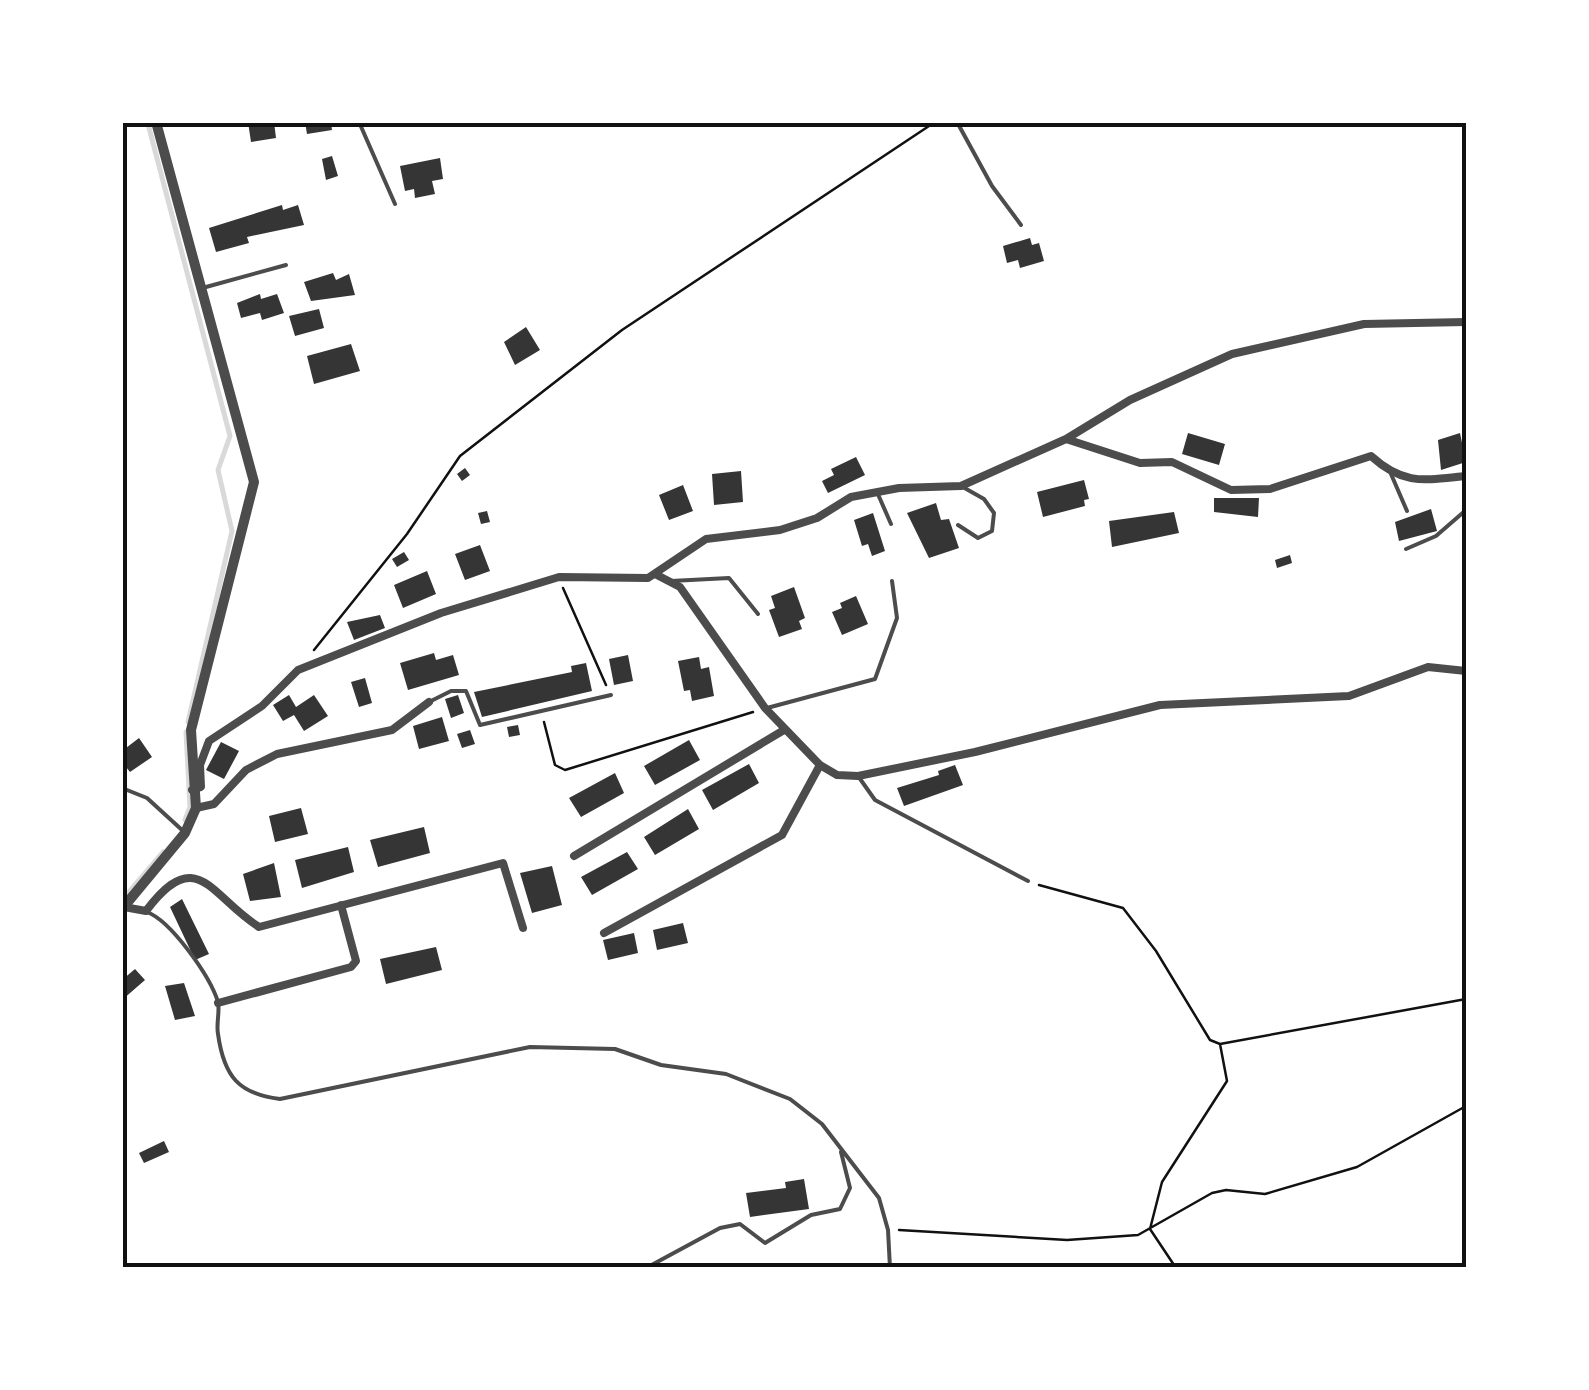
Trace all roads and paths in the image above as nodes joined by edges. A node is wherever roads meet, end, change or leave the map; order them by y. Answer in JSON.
{"nodes":[{"id":1,"x":156,"y":122,"type":"edge"},
{"id":2,"x":358,"y":122,"type":"edge"},
{"id":3,"x":935,"y":122,"type":"edge"},
{"id":4,"x":957,"y":122,"type":"edge"},
{"id":5,"x":395,"y":204,"type":"dead end"},
{"id":6,"x":1021,"y":225,"type":"dead end"},
{"id":7,"x":286,"y":265,"type":"dead end"},
{"id":8,"x":201,"y":288,"type":"junction"},
{"id":9,"x":1466,"y":322,"type":"edge"},
{"id":10,"x":1066,"y":439,"type":"junction"},
{"id":11,"x":1391,"y":474,"type":"junction"},
{"id":12,"x":1466,"y":476,"type":"edge"},
{"id":13,"x":961,"y":486,"type":"junction"},
{"id":14,"x":877,"y":492,"type":"junction"},
{"id":15,"x":1466,"y":510,"type":"edge"},
{"id":16,"x":1408,"y":512,"type":"dead end"},
{"id":17,"x":890,"y":524,"type":"dead end"},
{"id":18,"x":958,"y":525,"type":"dead end"},
{"id":19,"x":1406,"y":548,"type":"dead end"},
{"id":20,"x":659,"y":572,"type":"junction"},
{"id":21,"x":559,"y":576,"type":"junction"},
{"id":22,"x":892,"y":581,"type":"dead end"},
{"id":23,"x":666,"y":582,"type":"junction"},
{"id":24,"x":758,"y":614,"type":"dead end"},
{"id":25,"x":298,"y":670,"type":"junction"},
{"id":26,"x":1466,"y":671,"type":"edge"},
{"id":27,"x":610,"y":695,"type":"joint"},
{"id":28,"x":429,"y":702,"type":"joint"},
{"id":29,"x":765,"y":708,"type":"junction"},
{"id":30,"x":542,"y":711,"type":"junction"},
{"id":31,"x":784,"y":730,"type":"junction"},
{"id":32,"x":820,"y":765,"type":"junction"},
{"id":33,"x":858,"y":776,"type":"junction"},
{"id":34,"x":123,"y":790,"type":"edge"},
{"id":35,"x":192,"y":790,"type":"junction"},
{"id":36,"x":196,"y":808,"type":"junction"},
{"id":37,"x":185,"y":833,"type":"junction"},
{"id":38,"x":574,"y":856,"type":"dead end"},
{"id":39,"x":1028,"y":881,"type":"joint"},
{"id":40,"x":341,"y":905,"type":"junction"},
{"id":41,"x":123,"y":908,"type":"edge"},
{"id":42,"x":146,"y":911,"type":"junction"},
{"id":43,"x":524,"y":928,"type":"dead end"},
{"id":44,"x":604,"y":933,"type":"dead end"},
{"id":45,"x":1466,"y":999,"type":"edge"},
{"id":46,"x":218,"y":1003,"type":"junction"},
{"id":47,"x":1220,"y":1044,"type":"junction"},
{"id":48,"x":1466,"y":1106,"type":"edge"},
{"id":49,"x":840,"y":1150,"type":"junction"},
{"id":50,"x":1150,"y":1228,"type":"junction"},
{"id":51,"x":888,"y":1230,"type":"junction"},
{"id":52,"x":646,"y":1268,"type":"edge"},
{"id":53,"x":890,"y":1268,"type":"edge"},
{"id":54,"x":1176,"y":1268,"type":"edge"}],
"edges":[{"from":1,"to":8,"type":"street"},
{"from":2,"to":5,"type":"lane"},
{"from":3,"to":25,"type":"path"},
{"from":4,"to":6,"type":"lane"},
{"from":7,"to":8,"type":"lane"},
{"from":8,"to":35,"type":"street"},
{"from":9,"to":10,"type":"street"},
{"from":10,"to":11,"type":"street"},
{"from":10,"to":13,"type":"street"},
{"from":11,"to":12,"type":"street"},
{"from":11,"to":16,"type":"lane"},
{"from":13,"to":14,"type":"street"},
{"from":13,"to":18,"type":"lane"},
{"from":14,"to":17,"type":"lane"},
{"from":14,"to":20,"type":"street"},
{"from":15,"to":19,"type":"lane"},
{"from":20,"to":21,"type":"street"},
{"from":20,"to":23,"type":"street"},
{"from":21,"to":25,"type":"street"},
{"from":21,"to":27,"type":"path"},
{"from":22,"to":29,"type":"lane"},
{"from":23,"to":24,"type":"lane"},
{"from":23,"to":29,"type":"street"},
{"from":25,"to":35,"type":"street"},
{"from":26,"to":33,"type":"street"},
{"from":27,"to":30,"type":"lane"},
{"from":28,"to":30,"type":"lane"},
{"from":28,"to":36,"type":"street"},
{"from":29,"to":30,"type":"path"},
{"from":29,"to":31,"type":"street"},
{"from":31,"to":32,"type":"street"},
{"from":31,"to":38,"type":"street"},
{"from":32,"to":33,"type":"street"},
{"from":32,"to":44,"type":"street"},
{"from":33,"to":39,"type":"lane"},
{"from":34,"to":37,"type":"lane"},
{"from":35,"to":36,"type":"street"},
{"from":36,"to":37,"type":"street"},
{"from":37,"to":41,"type":"street"},
{"from":39,"to":47,"type":"path"},
{"from":40,"to":42,"type":"street"},
{"from":40,"to":43,"type":"street"},
{"from":40,"to":46,"type":"street"},
{"from":41,"to":42,"type":"street"},
{"from":42,"to":46,"type":"lane"},
{"from":45,"to":47,"type":"path"},
{"from":46,"to":49,"type":"lane"},
{"from":47,"to":50,"type":"path"},
{"from":48,"to":50,"type":"path"},
{"from":49,"to":51,"type":"lane"},
{"from":49,"to":52,"type":"lane"},
{"from":50,"to":51,"type":"path"},
{"from":50,"to":54,"type":"path"},
{"from":51,"to":53,"type":"lane"}]}
